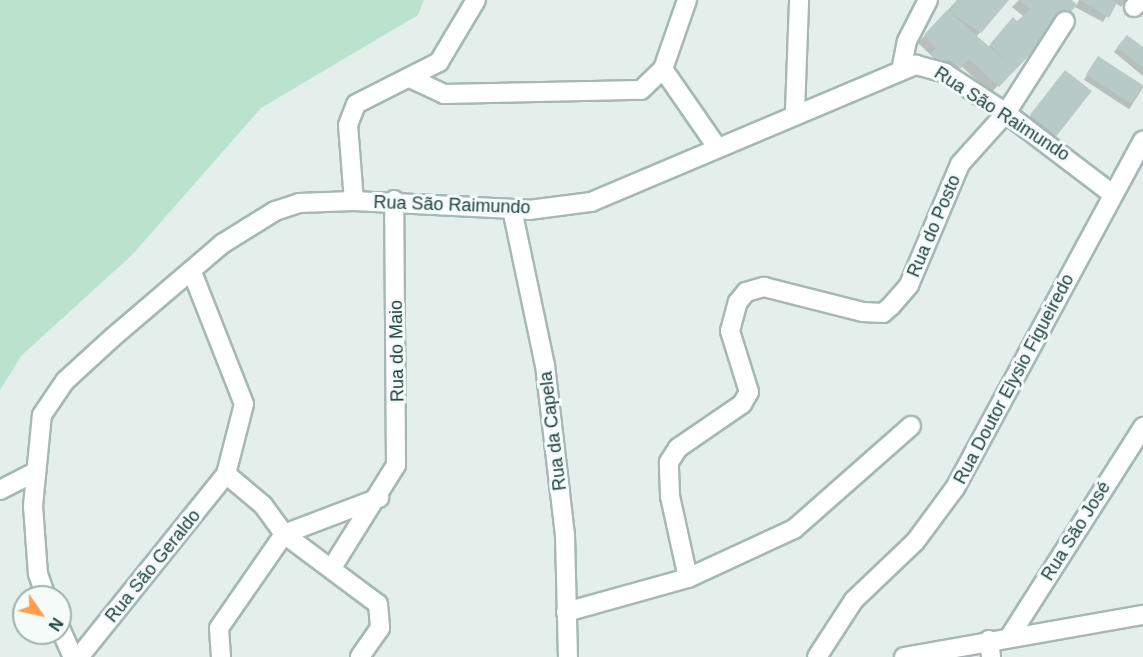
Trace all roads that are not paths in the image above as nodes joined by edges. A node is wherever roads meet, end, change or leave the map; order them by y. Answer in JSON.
{"nodes":[{"id":1,"x":476,"y":0,"type":"edge"},
{"id":2,"x":687,"y":0,"type":"edge"},
{"id":3,"x":799,"y":0,"type":"edge"},
{"id":4,"x":928,"y":0,"type":"edge"},
{"id":5,"x":1065,"y":21,"type":"dead end"},
{"id":6,"x":902,"y":66,"type":"junction"},
{"id":7,"x":663,"y":69,"type":"junction"},
{"id":8,"x":410,"y":78,"type":"junction"},
{"id":9,"x":795,"y":111,"type":"junction"},
{"id":10,"x":1006,"y":113,"type":"junction"},
{"id":11,"x":1143,"y":141,"type":"edge"},
{"id":12,"x":717,"y":147,"type":"junction"},
{"id":13,"x":1137,"y":167,"type":"edge"},
{"id":14,"x":1111,"y":193,"type":"junction"},
{"id":15,"x":394,"y":200,"type":"junction"},
{"id":16,"x":354,"y":201,"type":"junction"},
{"id":17,"x":512,"y":209,"type":"junction"},
{"id":18,"x":192,"y":272,"type":"junction"},
{"id":19,"x":911,"y":426,"type":"dead end"},
{"id":20,"x":1143,"y":427,"type":"edge"},
{"id":21,"x":35,"y":472,"type":"junction"},
{"id":22,"x":226,"y":474,"type":"junction"},
{"id":23,"x":0,"y":490,"type":"edge"},
{"id":24,"x":379,"y":498,"type":"junction"},
{"id":25,"x":284,"y":534,"type":"junction"},
{"id":26,"x":333,"y":566,"type":"junction"},
{"id":27,"x":688,"y":578,"type":"junction"},
{"id":28,"x":42,"y":585,"type":"edge"},
{"id":29,"x":566,"y":612,"type":"junction"},
{"id":30,"x":1141,"y":615,"type":"edge"},
{"id":31,"x":1011,"y":636,"type":"junction"},
{"id":32,"x":990,"y":648,"type":"edge"},
{"id":33,"x":79,"y":657,"type":"edge"},
{"id":34,"x":221,"y":657,"type":"edge"},
{"id":35,"x":360,"y":657,"type":"edge"},
{"id":36,"x":568,"y":657,"type":"edge"},
{"id":37,"x":817,"y":657,"type":"edge"},
{"id":38,"x":904,"y":657,"type":"edge"}],
"edges":[{"from":1,"to":8,"type":"street"},
{"from":2,"to":7,"type":"street"},
{"from":3,"to":9,"type":"street"},
{"from":4,"to":6,"type":"street"},
{"from":5,"to":10,"type":"street","name":"Rua do Posto"},
{"from":6,"to":9,"type":"street","name":"Rua São Raimundo"},
{"from":6,"to":10,"type":"street","name":"Rua São Raimundo"},
{"from":7,"to":8,"type":"street"},
{"from":7,"to":12,"type":"street"},
{"from":8,"to":16,"type":"street"},
{"from":9,"to":12,"type":"street","name":"Rua São Raimundo"},
{"from":10,"to":14,"type":"street","name":"Rua São Raimundo"},
{"from":10,"to":27,"type":"street","name":"Rua do Posto"},
{"from":11,"to":13,"type":"street","name":"Rua Doutor Elysio Figueiredo"},
{"from":12,"to":17,"type":"street","name":"Rua São Raimundo"},
{"from":13,"to":14,"type":"street","name":"Rua Doutor Elysio Figueiredo"},
{"from":14,"to":37,"type":"street","name":"Rua Doutor Elysio Figueiredo"},
{"from":15,"to":16,"type":"street","name":"Rua São Raimundo"},
{"from":15,"to":17,"type":"street","name":"Rua São Raimundo"},
{"from":15,"to":24,"type":"street","name":"Rua do Maio"},
{"from":16,"to":18,"type":"street","name":"Rua São Raimundo"},
{"from":17,"to":29,"type":"street","name":"Rua da Capela"},
{"from":18,"to":21,"type":"street","name":"Rua São Raimundo"},
{"from":18,"to":22,"type":"street"},
{"from":19,"to":27,"type":"street"},
{"from":20,"to":31,"type":"street","name":"Rua São José"},
{"from":21,"to":23,"type":"street"},
{"from":21,"to":28,"type":"street","name":"Rua São Raimundo"},
{"from":22,"to":25,"type":"street"},
{"from":22,"to":33,"type":"street","name":"Rua São Geraldo"},
{"from":24,"to":25,"type":"street"},
{"from":24,"to":26,"type":"street","name":"Rua do Maio"},
{"from":25,"to":26,"type":"street"},
{"from":25,"to":34,"type":"street"},
{"from":26,"to":35,"type":"street"},
{"from":27,"to":29,"type":"street"},
{"from":29,"to":36,"type":"street","name":"Rua da Capela"},
{"from":30,"to":31,"type":"street"},
{"from":31,"to":32,"type":"street"},
{"from":32,"to":38,"type":"street"}]}
